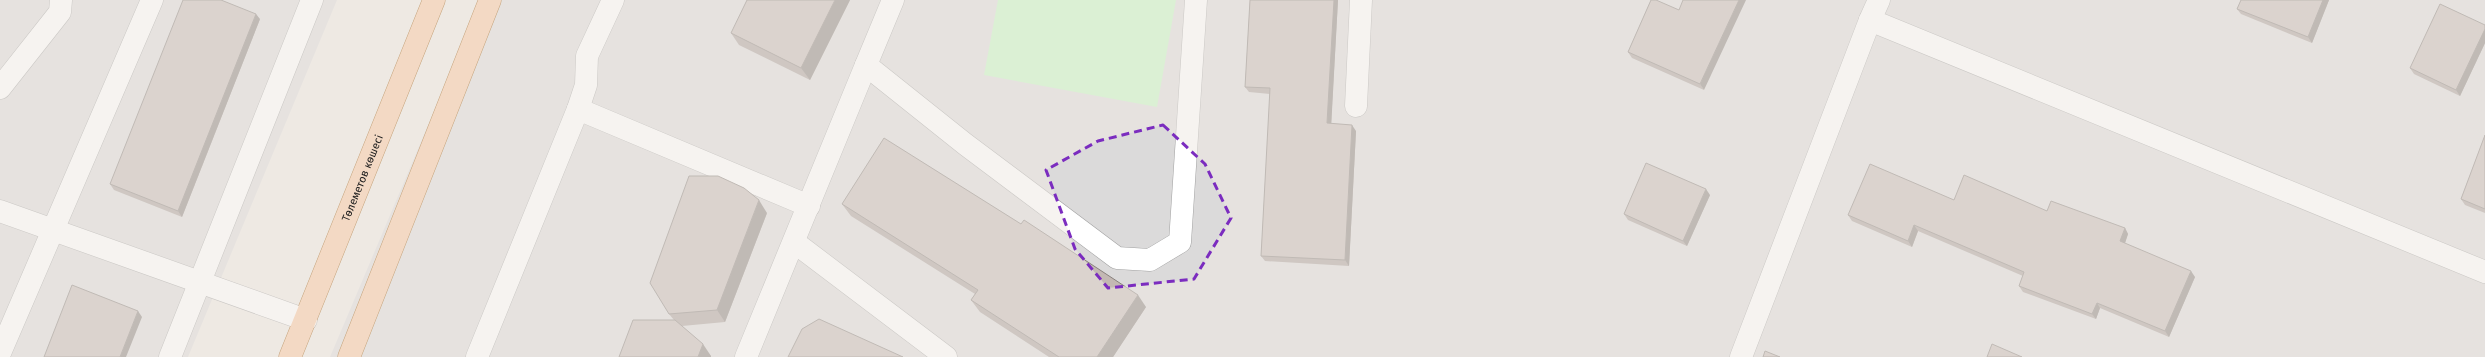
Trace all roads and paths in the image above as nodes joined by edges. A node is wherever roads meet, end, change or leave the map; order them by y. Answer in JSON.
{"nodes":[{"id":1,"x":61,"y":0,"type":"edge"},
{"id":2,"x":152,"y":0,"type":"edge"},
{"id":3,"x":312,"y":0,"type":"edge"},
{"id":4,"x":434,"y":0,"type":"edge"},
{"id":5,"x":490,"y":0,"type":"edge"},
{"id":6,"x":613,"y":0,"type":"edge"},
{"id":7,"x":894,"y":0,"type":"edge"},
{"id":8,"x":1196,"y":0,"type":"edge"},
{"id":9,"x":1361,"y":0,"type":"edge"},
{"id":10,"x":1879,"y":0,"type":"edge"},
{"id":11,"x":1870,"y":20,"type":"junction"},
{"id":12,"x":866,"y":66,"type":"junction"},
{"id":13,"x":0,"y":88,"type":"edge"},
{"id":14,"x":1356,"y":106,"type":"dead end"},
{"id":15,"x":578,"y":109,"type":"junction"},
{"id":16,"x":809,"y":206,"type":"junction"},
{"id":17,"x":0,"y":211,"type":"edge"},
{"id":18,"x":54,"y":231,"type":"junction"},
{"id":19,"x":794,"y":242,"type":"junction"},
{"id":20,"x":2485,"y":272,"type":"edge"},
{"id":21,"x":199,"y":282,"type":"junction"},
{"id":22,"x":306,"y":320,"type":"junction"},
{"id":23,"x":0,"y":353,"type":"edge"},
{"id":24,"x":170,"y":357,"type":"edge"},
{"id":25,"x":290,"y":357,"type":"edge"},
{"id":26,"x":349,"y":357,"type":"edge"},
{"id":27,"x":477,"y":357,"type":"edge"},
{"id":28,"x":746,"y":357,"type":"edge"},
{"id":29,"x":946,"y":357,"type":"edge"},
{"id":30,"x":1741,"y":357,"type":"edge"}],
"edges":[{"from":1,"to":13,"type":"street"},
{"from":2,"to":18,"type":"street"},
{"from":3,"to":21,"type":"street"},
{"from":4,"to":22,"type":"main road","name":"Төлеметов көшесі"},
{"from":5,"to":26,"type":"main road"},
{"from":6,"to":15,"type":"street"},
{"from":7,"to":12,"type":"street"},
{"from":8,"to":12,"type":"street"},
{"from":9,"to":14,"type":"street"},
{"from":10,"to":11,"type":"street"},
{"from":11,"to":20,"type":"street"},
{"from":11,"to":30,"type":"street"},
{"from":12,"to":16,"type":"street"},
{"from":15,"to":16,"type":"street"},
{"from":15,"to":27,"type":"street"},
{"from":16,"to":19,"type":"street"},
{"from":17,"to":18,"type":"street"},
{"from":18,"to":21,"type":"street"},
{"from":18,"to":23,"type":"street"},
{"from":19,"to":28,"type":"street"},
{"from":19,"to":29,"type":"street"},
{"from":21,"to":22,"type":"street"},
{"from":21,"to":24,"type":"street"},
{"from":22,"to":25,"type":"main road","name":"Төлеметов көшесі"}]}
